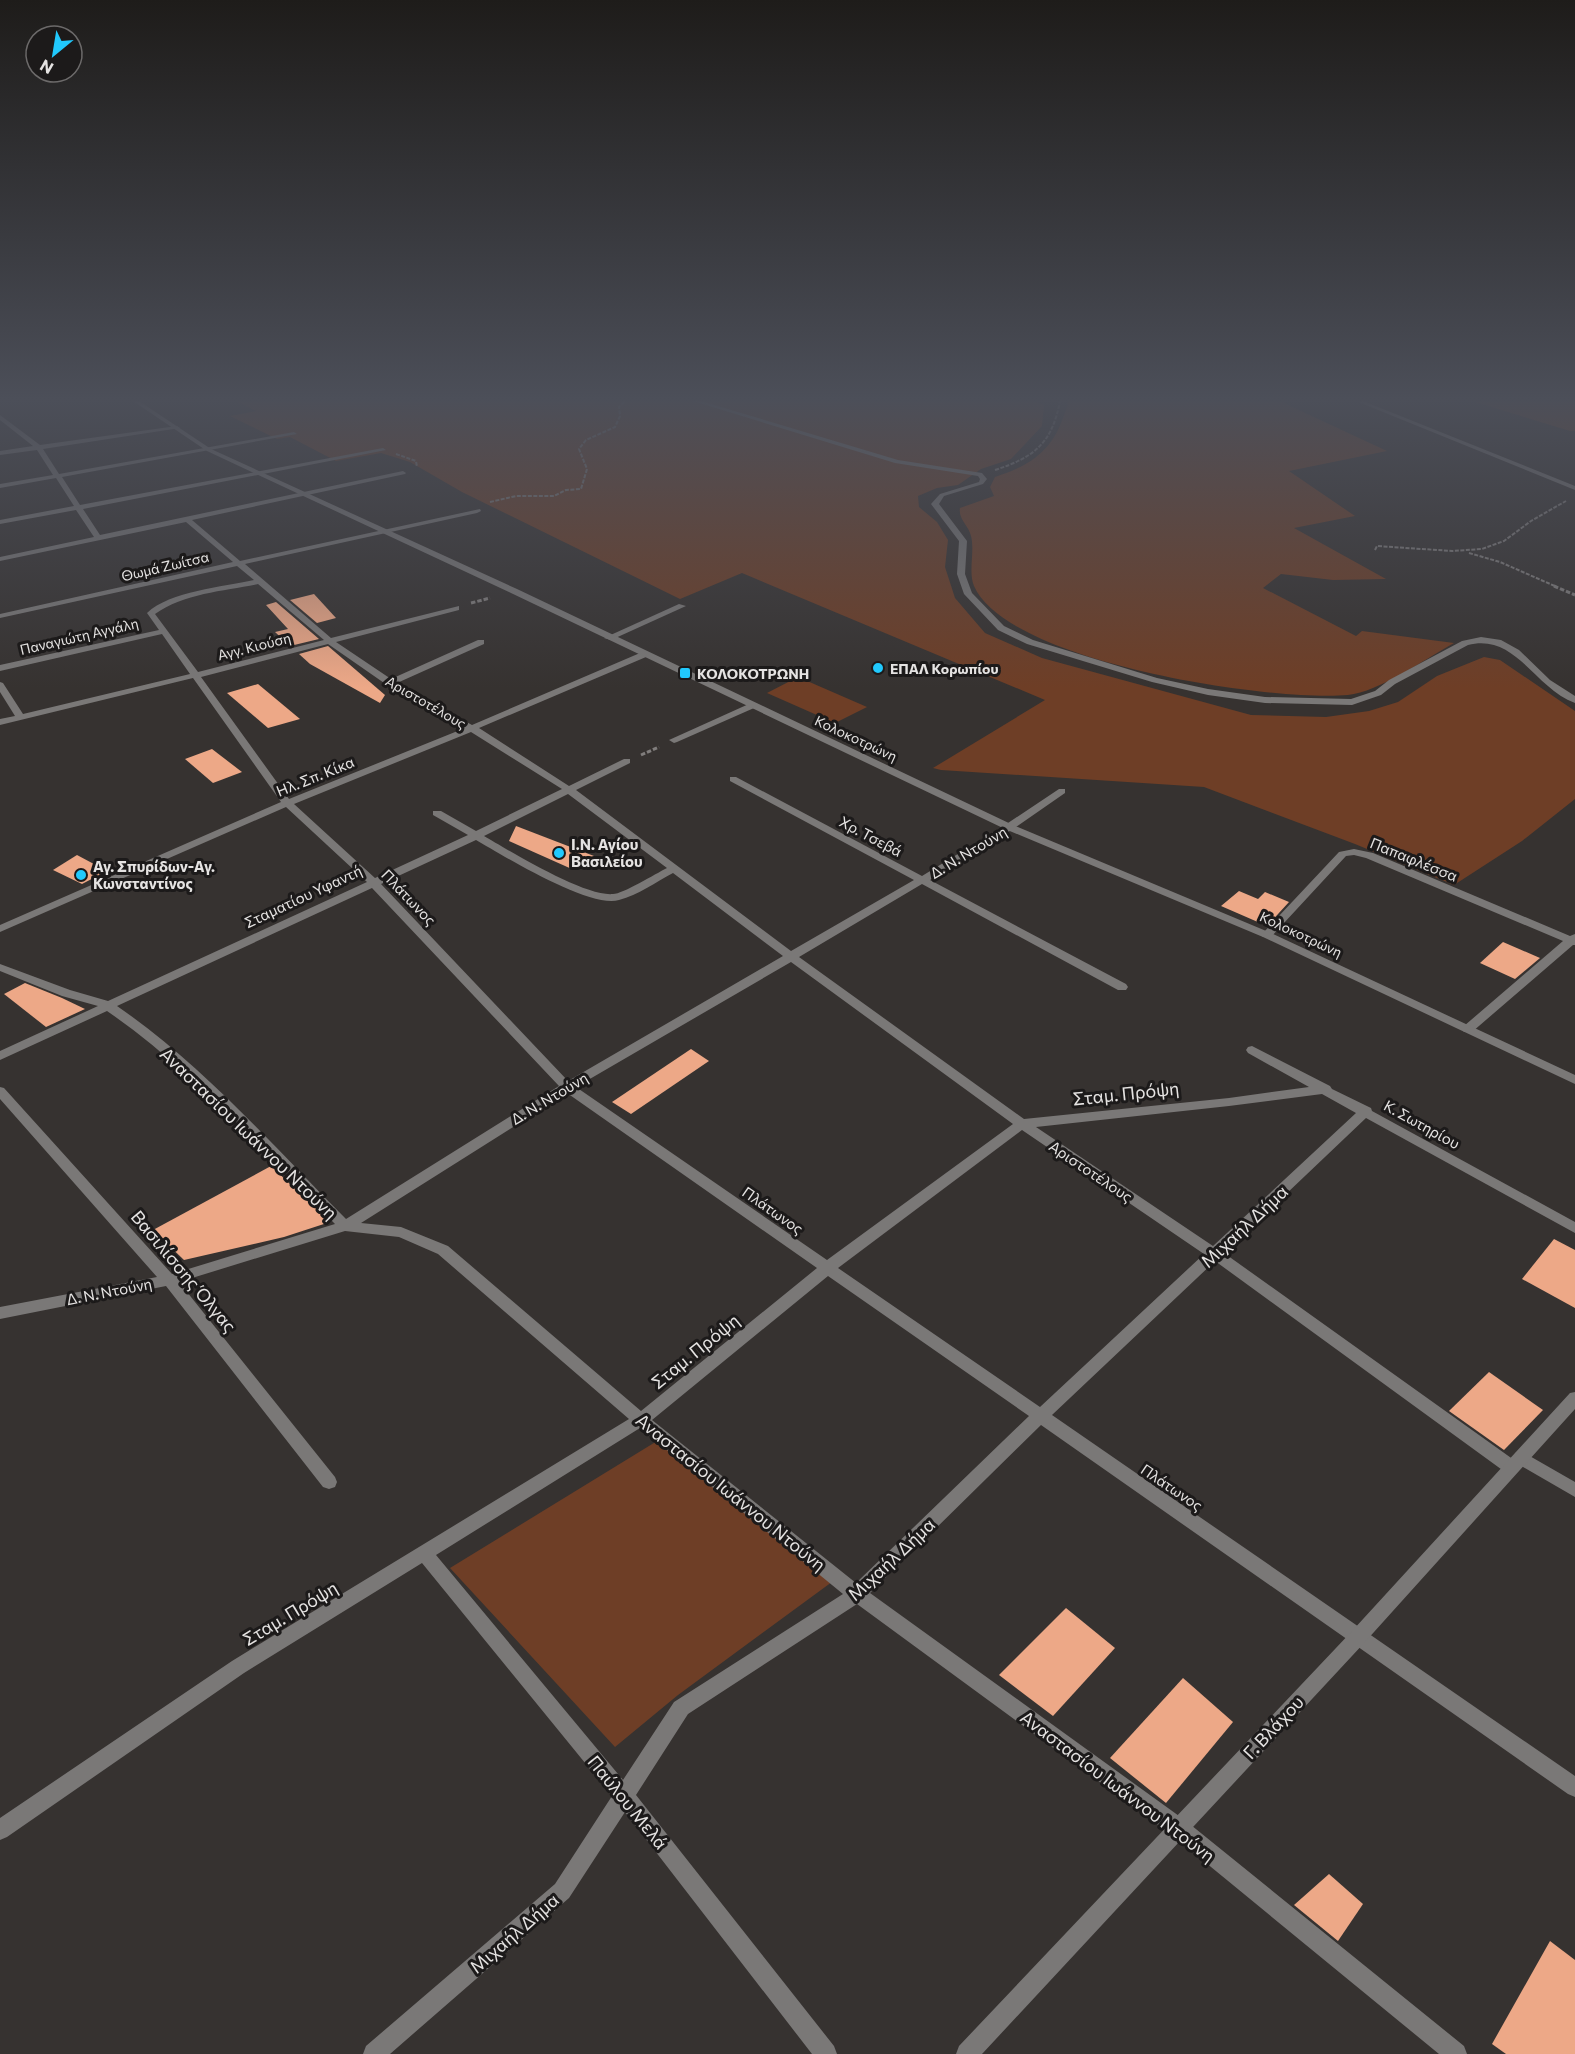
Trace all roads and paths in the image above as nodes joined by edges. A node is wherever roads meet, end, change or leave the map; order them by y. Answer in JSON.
{"nodes":[{"id":1,"x":72,"y":497,"type":"edge"},
{"id":2,"x":134,"y":497,"type":"edge"},
{"id":3,"x":295,"y":497,"type":"edge"},
{"id":4,"x":308,"y":497,"type":"edge"},
{"id":5,"x":521,"y":497,"type":"edge"},
{"id":6,"x":941,"y":497,"type":"edge"},
{"id":7,"x":1569,"y":499,"type":"dead end"},
{"id":8,"x":78,"y":507,"type":"junction"},
{"id":9,"x":477,"y":511,"type":"joint"},
{"id":10,"x":188,"y":520,"type":"junction"},
{"id":11,"x":0,"y":522,"type":"edge"},
{"id":12,"x":384,"y":532,"type":"junction"},
{"id":13,"x":99,"y":539,"type":"junction"},
{"id":14,"x":1375,"y":550,"type":"dead end"},
{"id":15,"x":1468,"y":552,"type":"junction"},
{"id":16,"x":0,"y":559,"type":"edge"},
{"id":17,"x":240,"y":564,"type":"junction"},
{"id":18,"x":261,"y":581,"type":"junction"},
{"id":19,"x":514,"y":591,"type":"junction"},
{"id":20,"x":1575,"y":595,"type":"edge"},
{"id":21,"x":682,"y":606,"type":"dead end"},
{"id":22,"x":456,"y":608,"type":"joint"},
{"id":23,"x":0,"y":616,"type":"edge"},
{"id":24,"x":165,"y":631,"type":"junction"},
{"id":25,"x":608,"y":638,"type":"junction"},
{"id":26,"x":330,"y":641,"type":"junction"},
{"id":27,"x":481,"y":642,"type":"dead end"},
{"id":28,"x":643,"y":655,"type":"junction"},
{"id":29,"x":0,"y":668,"type":"edge"},
{"id":30,"x":197,"y":675,"type":"junction"},
{"id":31,"x":390,"y":682,"type":"junction"},
{"id":32,"x":0,"y":685,"type":"edge"},
{"id":33,"x":1575,"y":700,"type":"edge"},
{"id":34,"x":751,"y":706,"type":"junction"},
{"id":35,"x":20,"y":717,"type":"junction"},
{"id":36,"x":0,"y":722,"type":"edge"},
{"id":37,"x":472,"y":728,"type":"junction"},
{"id":38,"x":674,"y":740,"type":"joint"},
{"id":39,"x":627,"y":761,"type":"joint"},
{"id":40,"x":732,"y":779,"type":"dead end"},
{"id":41,"x":568,"y":789,"type":"junction"},
{"id":42,"x":1062,"y":791,"type":"dead end"},
{"id":43,"x":287,"y":803,"type":"junction"},
{"id":44,"x":436,"y":813,"type":"dead end"},
{"id":45,"x":1009,"y":827,"type":"junction"},
{"id":46,"x":477,"y":835,"type":"junction"},
{"id":47,"x":675,"y":868,"type":"junction"},
{"id":48,"x":922,"y":880,"type":"junction"},
{"id":49,"x":373,"y":882,"type":"junction"},
{"id":50,"x":0,"y":929,"type":"edge"},
{"id":51,"x":1267,"y":935,"type":"junction"},
{"id":52,"x":1574,"y":940,"type":"edge"},
{"id":53,"x":789,"y":955,"type":"junction"},
{"id":54,"x":3,"y":970,"type":"edge"},
{"id":55,"x":1122,"y":987,"type":"dead end"},
{"id":56,"x":107,"y":1005,"type":"junction"},
{"id":57,"x":1468,"y":1029,"type":"junction"},
{"id":58,"x":1252,"y":1050,"type":"dead end"},
{"id":59,"x":0,"y":1056,"type":"edge"},
{"id":60,"x":1575,"y":1080,"type":"edge"},
{"id":61,"x":567,"y":1087,"type":"junction"},
{"id":62,"x":1326,"y":1089,"type":"junction"},
{"id":63,"x":0,"y":1091,"type":"edge"},
{"id":64,"x":1366,"y":1111,"type":"junction"},
{"id":65,"x":1022,"y":1124,"type":"junction"},
{"id":66,"x":345,"y":1226,"type":"junction"},
{"id":67,"x":1575,"y":1228,"type":"edge"},
{"id":68,"x":1215,"y":1254,"type":"junction"},
{"id":69,"x":827,"y":1268,"type":"junction"},
{"id":70,"x":169,"y":1280,"type":"junction"},
{"id":71,"x":0,"y":1313,"type":"edge"},
{"id":72,"x":1575,"y":1398,"type":"edge"},
{"id":73,"x":1040,"y":1416,"type":"junction"},
{"id":74,"x":642,"y":1419,"type":"junction"},
{"id":75,"x":1516,"y":1462,"type":"junction"},
{"id":76,"x":329,"y":1482,"type":"dead end"},
{"id":77,"x":1575,"y":1490,"type":"edge"},
{"id":78,"x":425,"y":1554,"type":"junction"},
{"id":79,"x":856,"y":1594,"type":"junction"},
{"id":80,"x":1359,"y":1635,"type":"junction"},
{"id":81,"x":1575,"y":1787,"type":"edge"},
{"id":82,"x":625,"y":1797,"type":"junction"},
{"id":83,"x":1179,"y":1828,"type":"junction"},
{"id":84,"x":0,"y":1830,"type":"edge"},
{"id":85,"x":374,"y":2054,"type":"edge"},
{"id":86,"x":826,"y":2054,"type":"edge"},
{"id":87,"x":968,"y":2054,"type":"edge"},
{"id":88,"x":1456,"y":2054,"type":"edge"}],
"edges":[{"from":1,"to":8,"type":"street"},
{"from":2,"to":8,"type":"street"},
{"from":3,"to":10,"type":"street"},
{"from":4,"to":12,"type":"street","name":"Κολοκοτρώνη"},
{"from":5,"to":9,"type":"path"},
{"from":6,"to":33,"type":"street"},
{"from":7,"to":15,"type":"path"},
{"from":8,"to":11,"type":"street"},
{"from":8,"to":13,"type":"street"},
{"from":9,"to":12,"type":"street","name":"Θωμά Ζωίτσα"},
{"from":10,"to":13,"type":"street"},
{"from":10,"to":17,"type":"street","name":"Αριστοτέλους"},
{"from":12,"to":17,"type":"street","name":"Θωμά Ζωίτσα"},
{"from":12,"to":19,"type":"street","name":"Κολοκοτρώνη"},
{"from":13,"to":16,"type":"street"},
{"from":14,"to":15,"type":"path"},
{"from":15,"to":20,"type":"path"},
{"from":17,"to":18,"type":"street","name":"Αριστοτέλους"},
{"from":17,"to":23,"type":"street","name":"Θωμά Ζωίτσα"},
{"from":18,"to":24,"type":"street","name":"Πλάτωνος"},
{"from":18,"to":26,"type":"street","name":"Αριστοτέλους"},
{"from":19,"to":22,"type":"path"},
{"from":19,"to":25,"type":"street","name":"Κολοκοτρώνη"},
{"from":21,"to":25,"type":"street"},
{"from":22,"to":26,"type":"street","name":"Αγγ. Κιούση"},
{"from":24,"to":29,"type":"street","name":"Παναγιώτη Αγγάλη"},
{"from":24,"to":30,"type":"street","name":"Πλάτωνος"},
{"from":25,"to":28,"type":"street","name":"Κολοκοτρώνη"},
{"from":26,"to":30,"type":"street","name":"Αγγ. Κιούση"},
{"from":26,"to":31,"type":"street","name":"Αριστοτέλους"},
{"from":27,"to":31,"type":"street"},
{"from":28,"to":34,"type":"street","name":"Κολοκοτρώνη"},
{"from":28,"to":37,"type":"street","name":"Ηλ. Σπ. Κίκα"},
{"from":30,"to":35,"type":"street","name":"Αγγ. Κιούση"},
{"from":30,"to":43,"type":"street","name":"Πλάτωνος"},
{"from":31,"to":37,"type":"street","name":"Αριστοτέλους"},
{"from":32,"to":35,"type":"street"},
{"from":34,"to":38,"type":"street"},
{"from":34,"to":45,"type":"street","name":"Κολοκοτρώνη"},
{"from":35,"to":36,"type":"street","name":"Αγγ. Κιούση"},
{"from":37,"to":41,"type":"street","name":"Αριστοτέλους"},
{"from":37,"to":43,"type":"street","name":"Ηλ. Σπ. Κίκα"},
{"from":38,"to":39,"type":"path"},
{"from":39,"to":41,"type":"street","name":"Σταματίου Υφαντή"},
{"from":40,"to":48,"type":"street","name":"Χρ. Τσεβά"},
{"from":41,"to":46,"type":"street","name":"Σταματίου Υφαντή"},
{"from":41,"to":47,"type":"street","name":"Αριστοτέλους"},
{"from":42,"to":45,"type":"street","name":"Δ. Ν. Ντούνη"},
{"from":43,"to":49,"type":"street","name":"Πλάτωνος"},
{"from":43,"to":50,"type":"street","name":"Ηλ. Σπ. Κίκα"},
{"from":44,"to":46,"type":"street"},
{"from":45,"to":48,"type":"street","name":"Δ. Ν. Ντούνη"},
{"from":45,"to":51,"type":"street","name":"Κολοκοτρώνη"},
{"from":46,"to":47,"type":"street"},
{"from":46,"to":49,"type":"street","name":"Σταματίου Υφαντή"},
{"from":47,"to":53,"type":"street","name":"Αριστοτέλους"},
{"from":48,"to":53,"type":"street","name":"Δ. Ν. Ντούνη"},
{"from":48,"to":55,"type":"street","name":"Χρ. Τσεβά"},
{"from":49,"to":56,"type":"street","name":"Σταματίου Υφαντή"},
{"from":49,"to":61,"type":"street","name":"Πλάτωνος"},
{"from":51,"to":52,"type":"street","name":"Παπαφλέσσα"},
{"from":51,"to":57,"type":"street","name":"Κολοκοτρώνη"},
{"from":52,"to":57,"type":"street"},
{"from":53,"to":61,"type":"street","name":"Δ. Ν. Ντούνη"},
{"from":53,"to":65,"type":"street","name":"Αριστοτέλους"},
{"from":54,"to":56,"type":"street","name":"Αναστασίου Ιωάννου Ντούνη"},
{"from":56,"to":59,"type":"street","name":"Σταματίου Υφαντή"},
{"from":56,"to":66,"type":"street","name":"Αναστασίου Ιωάννου Ντούνη"},
{"from":57,"to":60,"type":"street","name":"Κολοκοτρώνη"},
{"from":58,"to":62,"type":"street","name":"Κ. Σωτηρίου"},
{"from":61,"to":66,"type":"street","name":"Δ. Ν. Ντούνη"},
{"from":61,"to":69,"type":"street","name":"Πλάτωνος"},
{"from":62,"to":64,"type":"street","name":"Κ. Σωτηρίου"},
{"from":62,"to":65,"type":"street","name":"Σταμ. Πρόψη"},
{"from":63,"to":70,"type":"street","name":"Βασιλίσσης Όλγας"},
{"from":64,"to":67,"type":"street","name":"Κ. Σωτηρίου"},
{"from":64,"to":68,"type":"street","name":"Μιχαήλ Δήμα"},
{"from":65,"to":68,"type":"street","name":"Αριστοτέλους"},
{"from":65,"to":69,"type":"street","name":"Σταμ. Πρόψη"},
{"from":66,"to":70,"type":"street","name":"Δ. Ν. Ντούνη"},
{"from":66,"to":74,"type":"street","name":"Αναστασίου Ιωάννου Ντούνη"},
{"from":68,"to":73,"type":"street","name":"Μιχαήλ Δήμα"},
{"from":68,"to":75,"type":"street","name":"Αριστοτέλους"},
{"from":69,"to":73,"type":"street","name":"Πλάτωνος"},
{"from":69,"to":74,"type":"street","name":"Σταμ. Πρόψη"},
{"from":70,"to":71,"type":"street","name":"Δ. Ν. Ντούνη"},
{"from":70,"to":76,"type":"street","name":"Βασιλίσσης Όλγας"},
{"from":72,"to":75,"type":"street","name":"Γ. Βλάχου"},
{"from":73,"to":79,"type":"street","name":"Μιχαήλ Δήμα"},
{"from":73,"to":80,"type":"street","name":"Πλάτωνος"},
{"from":74,"to":78,"type":"street","name":"Σταμ. Πρόψη"},
{"from":74,"to":79,"type":"street","name":"Αναστασίου Ιωάννου Ντούνη"},
{"from":75,"to":77,"type":"street","name":"Αριστοτέλους"},
{"from":75,"to":80,"type":"street","name":"Γ. Βλάχου"},
{"from":78,"to":82,"type":"street","name":"Παύλου Μελά"},
{"from":78,"to":84,"type":"street","name":"Σταμ. Πρόψη"},
{"from":79,"to":82,"type":"street","name":"Μιχαήλ Δήμα"},
{"from":79,"to":83,"type":"street","name":"Αναστασίου Ιωάννου Ντούνη"},
{"from":80,"to":81,"type":"street","name":"Πλάτωνος"},
{"from":80,"to":83,"type":"street","name":"Γ. Βλάχου"},
{"from":82,"to":85,"type":"street","name":"Μιχαήλ Δήμα"},
{"from":82,"to":86,"type":"street","name":"Παύλου Μελά"},
{"from":83,"to":87,"type":"street","name":"Γ. Βλάχου"},
{"from":83,"to":88,"type":"street","name":"Αναστασίου Ιωάννου Ντούνη"}]}
